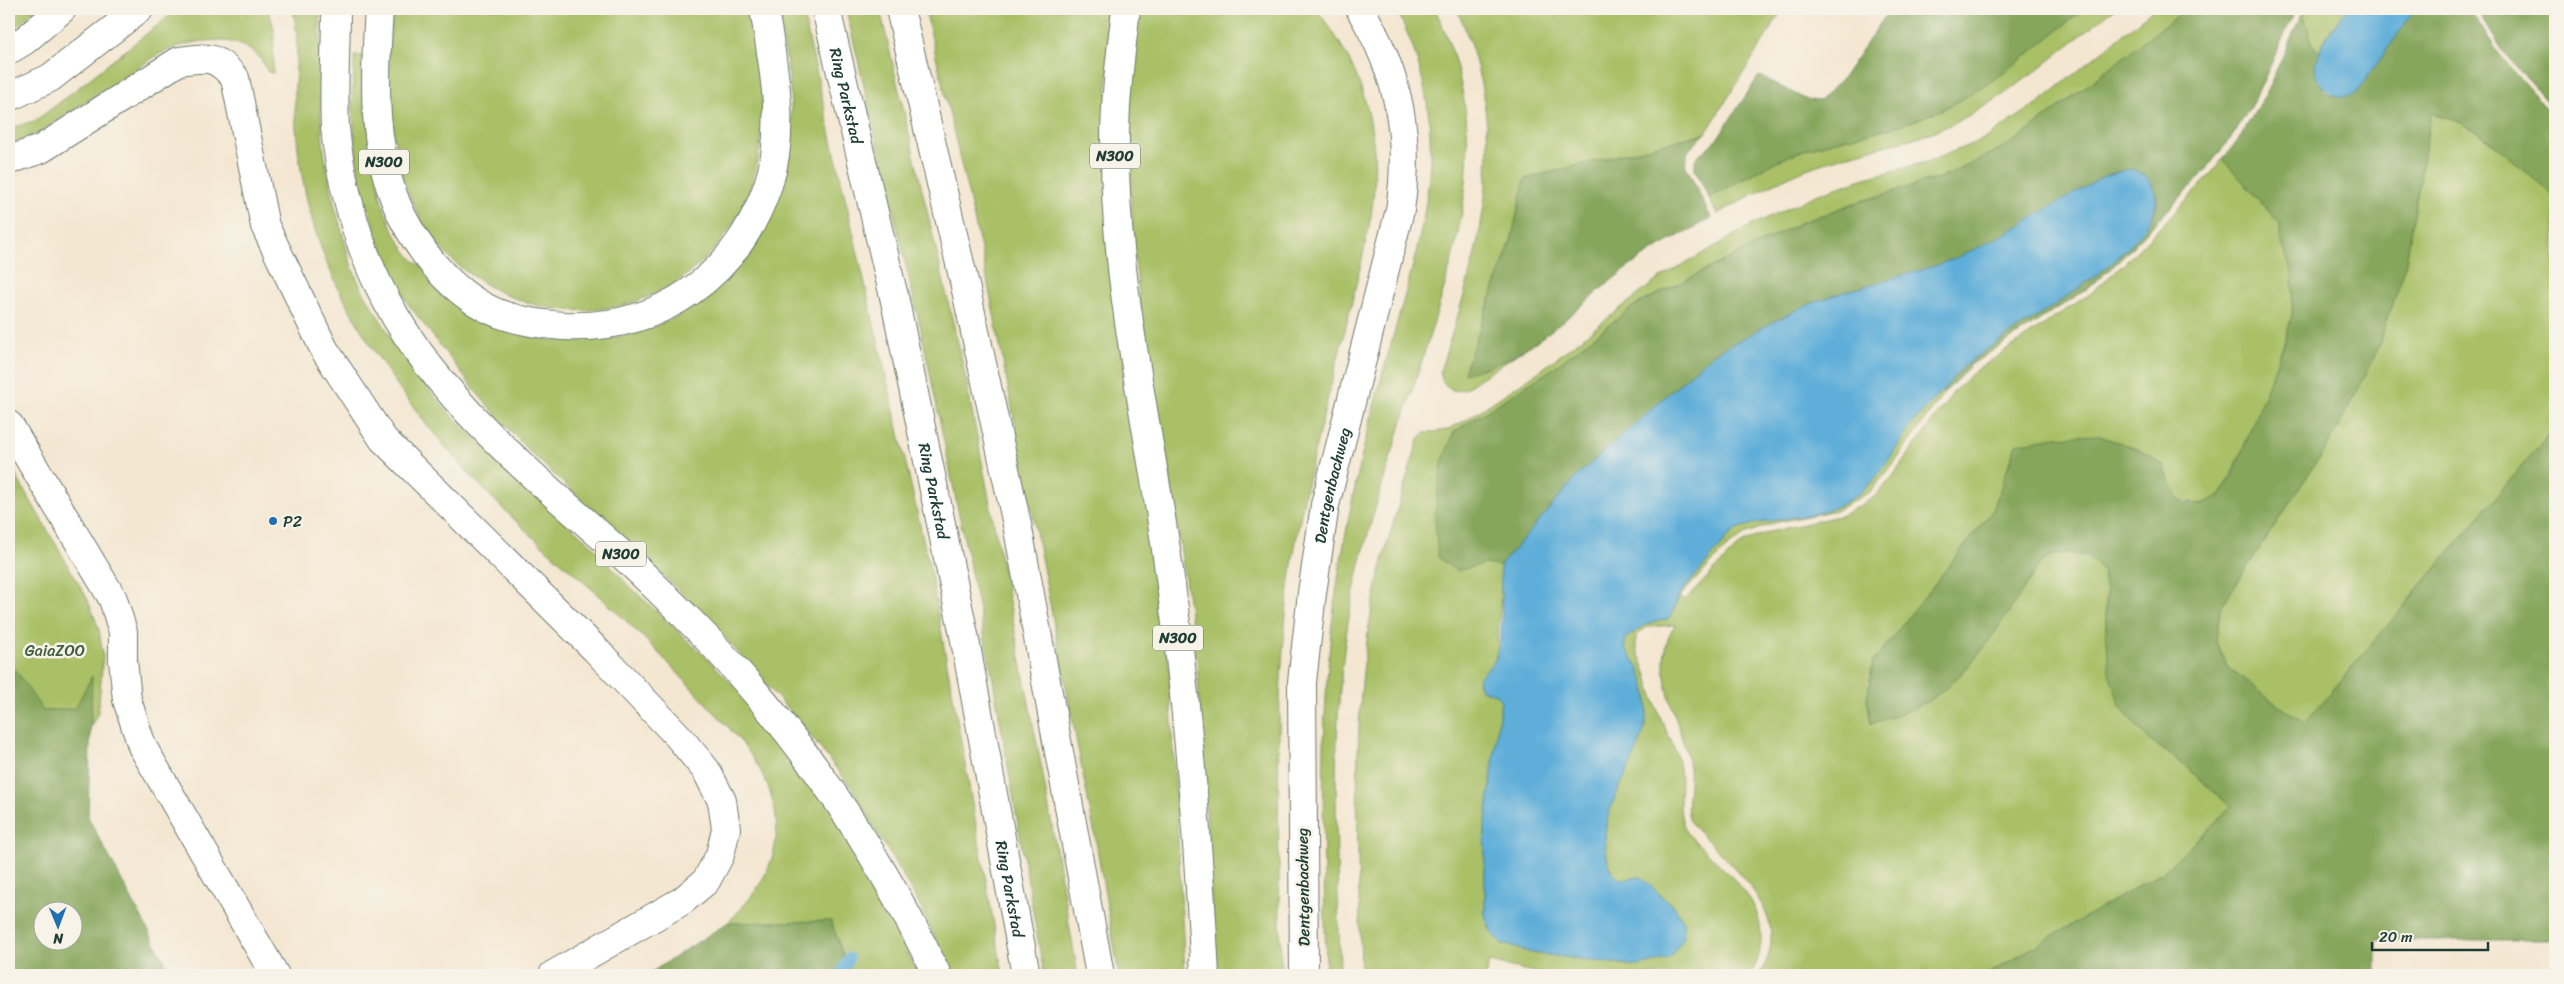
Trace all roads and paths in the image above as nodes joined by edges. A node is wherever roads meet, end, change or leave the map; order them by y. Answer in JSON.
{"nodes":[{"id":1,"x":62,"y":9,"type":"edge"},
{"id":2,"x":138,"y":9,"type":"edge"},
{"id":3,"x":336,"y":9,"type":"edge"},
{"id":4,"x":379,"y":9,"type":"edge"},
{"id":5,"x":764,"y":9,"type":"edge"},
{"id":6,"x":826,"y":9,"type":"edge"},
{"id":7,"x":900,"y":9,"type":"edge"},
{"id":8,"x":1126,"y":9,"type":"edge"},
{"id":9,"x":1360,"y":9,"type":"edge"},
{"id":10,"x":9,"y":50,"type":"edge"},
{"id":11,"x":9,"y":97,"type":"edge"},
{"id":12,"x":9,"y":160,"type":"edge"},
{"id":13,"x":9,"y":425,"type":"edge"},
{"id":14,"x":275,"y":975,"type":"edge"},
{"id":15,"x":553,"y":975,"type":"edge"},
{"id":16,"x":937,"y":975,"type":"edge"},
{"id":17,"x":1026,"y":975,"type":"edge"},
{"id":18,"x":1100,"y":975,"type":"edge"},
{"id":19,"x":1205,"y":975,"type":"edge"},
{"id":20,"x":1304,"y":975,"type":"edge"}],
"edges":[{"from":1,"to":10,"type":"main road"},
{"from":2,"to":11,"type":"main road"},
{"from":3,"to":16,"type":"main road","number":"N300"},
{"from":4,"to":5,"type":"main road","number":"N300"},
{"from":6,"to":17,"type":"main road","name":"Ring Parkstad"},
{"from":7,"to":18,"type":"main road"},
{"from":8,"to":19,"type":"main road","number":"N300"},
{"from":9,"to":20,"type":"main road","name":"Dentgenbachweg"},
{"from":12,"to":15,"type":"main road"},
{"from":13,"to":14,"type":"main road"}]}
